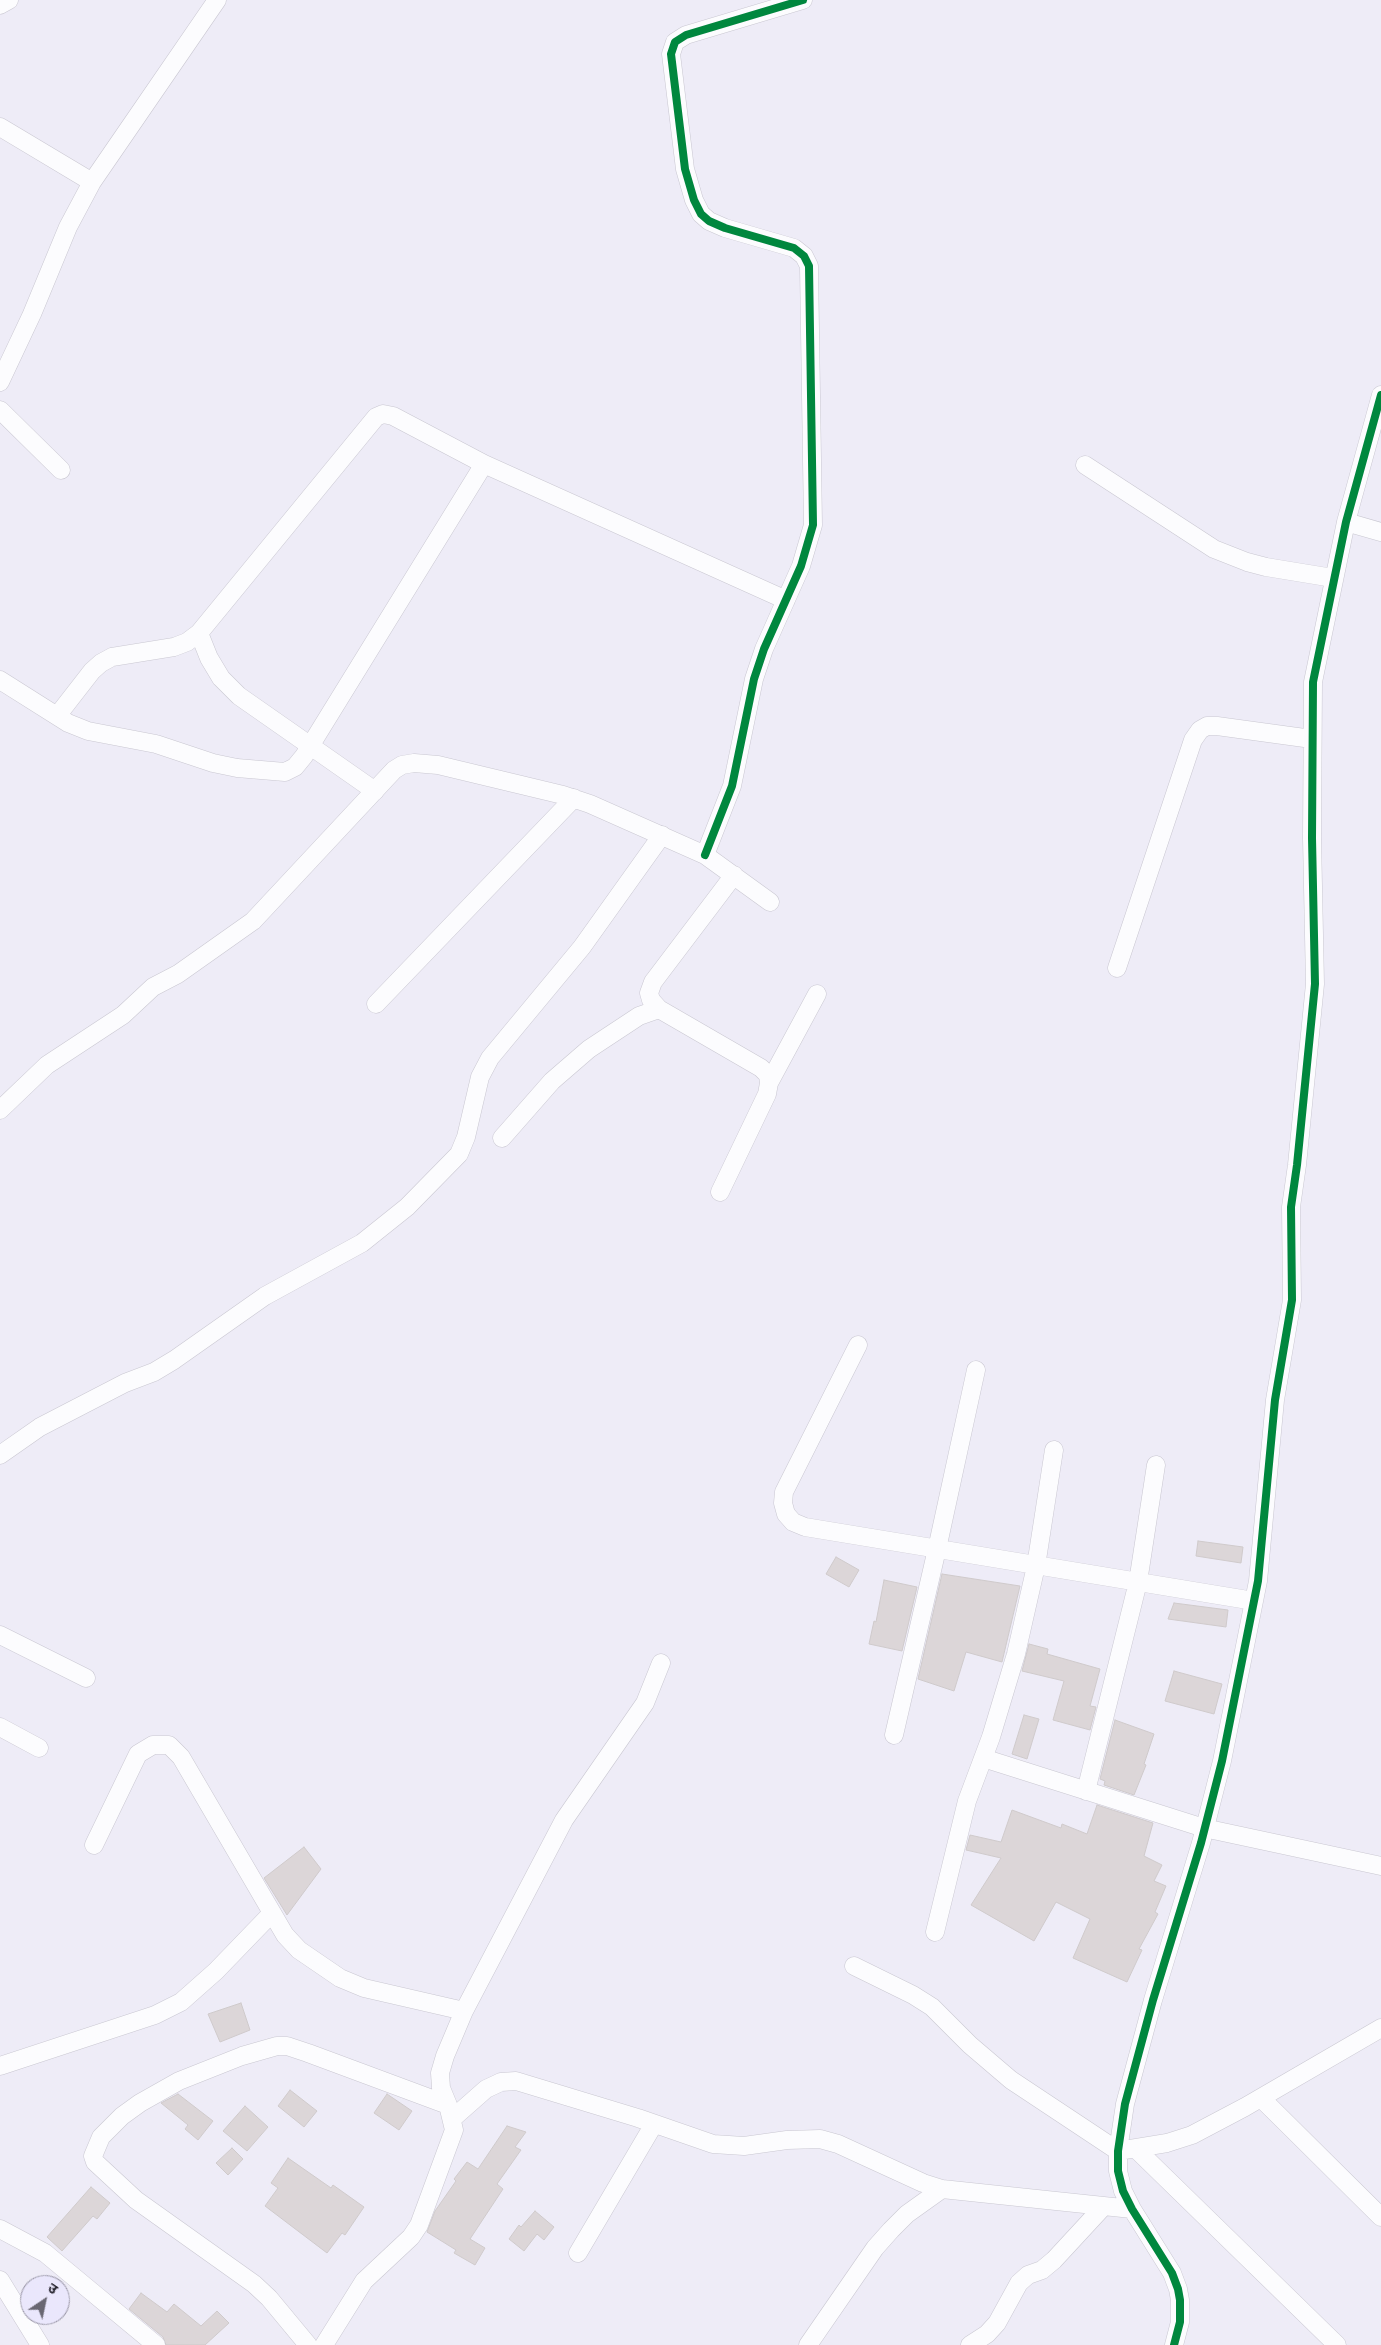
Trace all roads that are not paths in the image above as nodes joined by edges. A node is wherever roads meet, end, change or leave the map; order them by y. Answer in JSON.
{"nodes":[{"id":1,"x":9,"y":0,"type":"edge"},
{"id":2,"x":217,"y":0,"type":"edge"},
{"id":3,"x":803,"y":0,"type":"edge"},
{"id":4,"x":0,"y":4,"type":"edge"},
{"id":5,"x":0,"y":127,"type":"edge"},
{"id":6,"x":92,"y":182,"type":"junction"},
{"id":7,"x":0,"y":382,"type":"edge"},
{"id":8,"x":1381,"y":395,"type":"edge"},
{"id":9,"x":0,"y":410,"type":"edge"},
{"id":10,"x":484,"y":464,"type":"junction"},
{"id":11,"x":1085,"y":465,"type":"dead end"},
{"id":12,"x":61,"y":470,"type":"dead end"},
{"id":13,"x":1346,"y":522,"type":"junction"},
{"id":14,"x":1381,"y":532,"type":"edge"},
{"id":15,"x":1333,"y":578,"type":"junction"},
{"id":16,"x":786,"y":600,"type":"junction"},
{"id":17,"x":200,"y":633,"type":"junction"},
{"id":18,"x":0,"y":680,"type":"edge"},
{"id":19,"x":57,"y":716,"type":"junction"},
{"id":20,"x":1312,"y":739,"type":"junction"},
{"id":21,"x":310,"y":746,"type":"junction"},
{"id":22,"x":375,"y":791,"type":"junction"},
{"id":23,"x":574,"y":798,"type":"junction"},
{"id":24,"x":662,"y":835,"type":"junction"},
{"id":25,"x":705,"y":854,"type":"junction"},
{"id":26,"x":734,"y":875,"type":"junction"},
{"id":27,"x":770,"y":902,"type":"dead end"},
{"id":28,"x":1117,"y":968,"type":"dead end"},
{"id":29,"x":817,"y":994,"type":"dead end"},
{"id":30,"x":376,"y":1004,"type":"dead end"},
{"id":31,"x":659,"y":1009,"type":"junction"},
{"id":32,"x":769,"y":1083,"type":"junction"},
{"id":33,"x":0,"y":1110,"type":"edge"},
{"id":34,"x":502,"y":1138,"type":"dead end"},
{"id":35,"x":720,"y":1192,"type":"dead end"},
{"id":36,"x":858,"y":1345,"type":"dead end"},
{"id":37,"x":976,"y":1370,"type":"dead end"},
{"id":38,"x":1054,"y":1450,"type":"dead end"},
{"id":39,"x":0,"y":1455,"type":"edge"},
{"id":40,"x":1156,"y":1465,"type":"dead end"},
{"id":41,"x":937,"y":1549,"type":"junction"},
{"id":42,"x":1036,"y":1566,"type":"junction"},
{"id":43,"x":1138,"y":1582,"type":"junction"},
{"id":44,"x":1254,"y":1601,"type":"junction"},
{"id":45,"x":0,"y":1635,"type":"edge"},
{"id":46,"x":661,"y":1663,"type":"dead end"},
{"id":47,"x":86,"y":1678,"type":"dead end"},
{"id":48,"x":0,"y":1728,"type":"edge"},
{"id":49,"x":894,"y":1735,"type":"dead end"},
{"id":50,"x":39,"y":1748,"type":"dead end"},
{"id":51,"x":982,"y":1758,"type":"junction"},
{"id":52,"x":1086,"y":1791,"type":"junction"},
{"id":53,"x":1204,"y":1828,"type":"junction"},
{"id":54,"x":94,"y":1845,"type":"dead end"},
{"id":55,"x":1381,"y":1866,"type":"edge"},
{"id":56,"x":272,"y":1913,"type":"junction"},
{"id":57,"x":935,"y":1932,"type":"dead end"},
{"id":58,"x":854,"y":1966,"type":"dead end"},
{"id":59,"x":464,"y":2011,"type":"junction"},
{"id":60,"x":1381,"y":2028,"type":"edge"},
{"id":61,"x":0,"y":2066,"type":"edge"},
{"id":62,"x":1261,"y":2098,"type":"junction"},
{"id":63,"x":450,"y":2112,"type":"junction"},
{"id":64,"x":654,"y":2124,"type":"junction"},
{"id":65,"x":1127,"y":2149,"type":"junction"},
{"id":66,"x":942,"y":2189,"type":"junction"},
{"id":67,"x":1103,"y":2207,"type":"junction"},
{"id":68,"x":1132,"y":2209,"type":"junction"},
{"id":69,"x":1381,"y":2218,"type":"edge"},
{"id":70,"x":0,"y":2229,"type":"edge"},
{"id":71,"x":578,"y":2253,"type":"dead end"},
{"id":72,"x":0,"y":2280,"type":"edge"},
{"id":73,"x":40,"y":2345,"type":"edge"},
{"id":74,"x":156,"y":2345,"type":"edge"},
{"id":75,"x":308,"y":2345,"type":"edge"},
{"id":76,"x":324,"y":2345,"type":"edge"},
{"id":77,"x":808,"y":2345,"type":"edge"},
{"id":78,"x":970,"y":2345,"type":"edge"},
{"id":79,"x":1174,"y":2345,"type":"edge"},
{"id":80,"x":1337,"y":2345,"type":"edge"}],
"edges":[{"from":1,"to":4,"type":"street"},
{"from":2,"to":6,"type":"street"},
{"from":3,"to":16,"type":"street"},
{"from":5,"to":6,"type":"street"},
{"from":6,"to":7,"type":"street"},
{"from":8,"to":13,"type":"street"},
{"from":9,"to":12,"type":"street"},
{"from":10,"to":16,"type":"street"},
{"from":10,"to":17,"type":"street"},
{"from":10,"to":21,"type":"street"},
{"from":11,"to":15,"type":"street"},
{"from":13,"to":14,"type":"street"},
{"from":13,"to":15,"type":"street"},
{"from":15,"to":20,"type":"street"},
{"from":16,"to":25,"type":"street"},
{"from":17,"to":19,"type":"street"},
{"from":17,"to":21,"type":"street"},
{"from":18,"to":19,"type":"street"},
{"from":19,"to":21,"type":"street"},
{"from":20,"to":28,"type":"street"},
{"from":20,"to":44,"type":"street"},
{"from":21,"to":22,"type":"street"},
{"from":22,"to":23,"type":"street"},
{"from":22,"to":33,"type":"street"},
{"from":23,"to":24,"type":"street"},
{"from":23,"to":30,"type":"street"},
{"from":24,"to":25,"type":"street"},
{"from":24,"to":39,"type":"street"},
{"from":25,"to":26,"type":"street"},
{"from":26,"to":27,"type":"street"},
{"from":26,"to":31,"type":"street"},
{"from":29,"to":32,"type":"street"},
{"from":31,"to":32,"type":"street"},
{"from":31,"to":34,"type":"street"},
{"from":32,"to":35,"type":"street"},
{"from":36,"to":41,"type":"street"},
{"from":37,"to":41,"type":"street"},
{"from":38,"to":42,"type":"street"},
{"from":40,"to":43,"type":"street"},
{"from":41,"to":42,"type":"street"},
{"from":41,"to":49,"type":"street"},
{"from":42,"to":43,"type":"street"},
{"from":42,"to":51,"type":"street"},
{"from":43,"to":44,"type":"street"},
{"from":43,"to":52,"type":"street"},
{"from":44,"to":53,"type":"street"},
{"from":45,"to":47,"type":"street"},
{"from":46,"to":59,"type":"street"},
{"from":48,"to":50,"type":"street"},
{"from":51,"to":52,"type":"street"},
{"from":51,"to":57,"type":"street"},
{"from":52,"to":53,"type":"street"},
{"from":53,"to":55,"type":"street"},
{"from":53,"to":65,"type":"street"},
{"from":54,"to":56,"type":"street"},
{"from":56,"to":59,"type":"street"},
{"from":56,"to":61,"type":"street"},
{"from":58,"to":65,"type":"street"},
{"from":59,"to":63,"type":"street"},
{"from":60,"to":62,"type":"street"},
{"from":62,"to":65,"type":"street"},
{"from":62,"to":69,"type":"street"},
{"from":63,"to":64,"type":"street"},
{"from":63,"to":75,"type":"street"},
{"from":63,"to":76,"type":"street"},
{"from":64,"to":66,"type":"street"},
{"from":64,"to":71,"type":"street"},
{"from":65,"to":68,"type":"street"},
{"from":65,"to":80,"type":"street"},
{"from":66,"to":67,"type":"street"},
{"from":66,"to":77,"type":"street"},
{"from":67,"to":68,"type":"street"},
{"from":67,"to":78,"type":"street"},
{"from":68,"to":79,"type":"street"},
{"from":70,"to":74,"type":"street"},
{"from":72,"to":73,"type":"street"}]}
